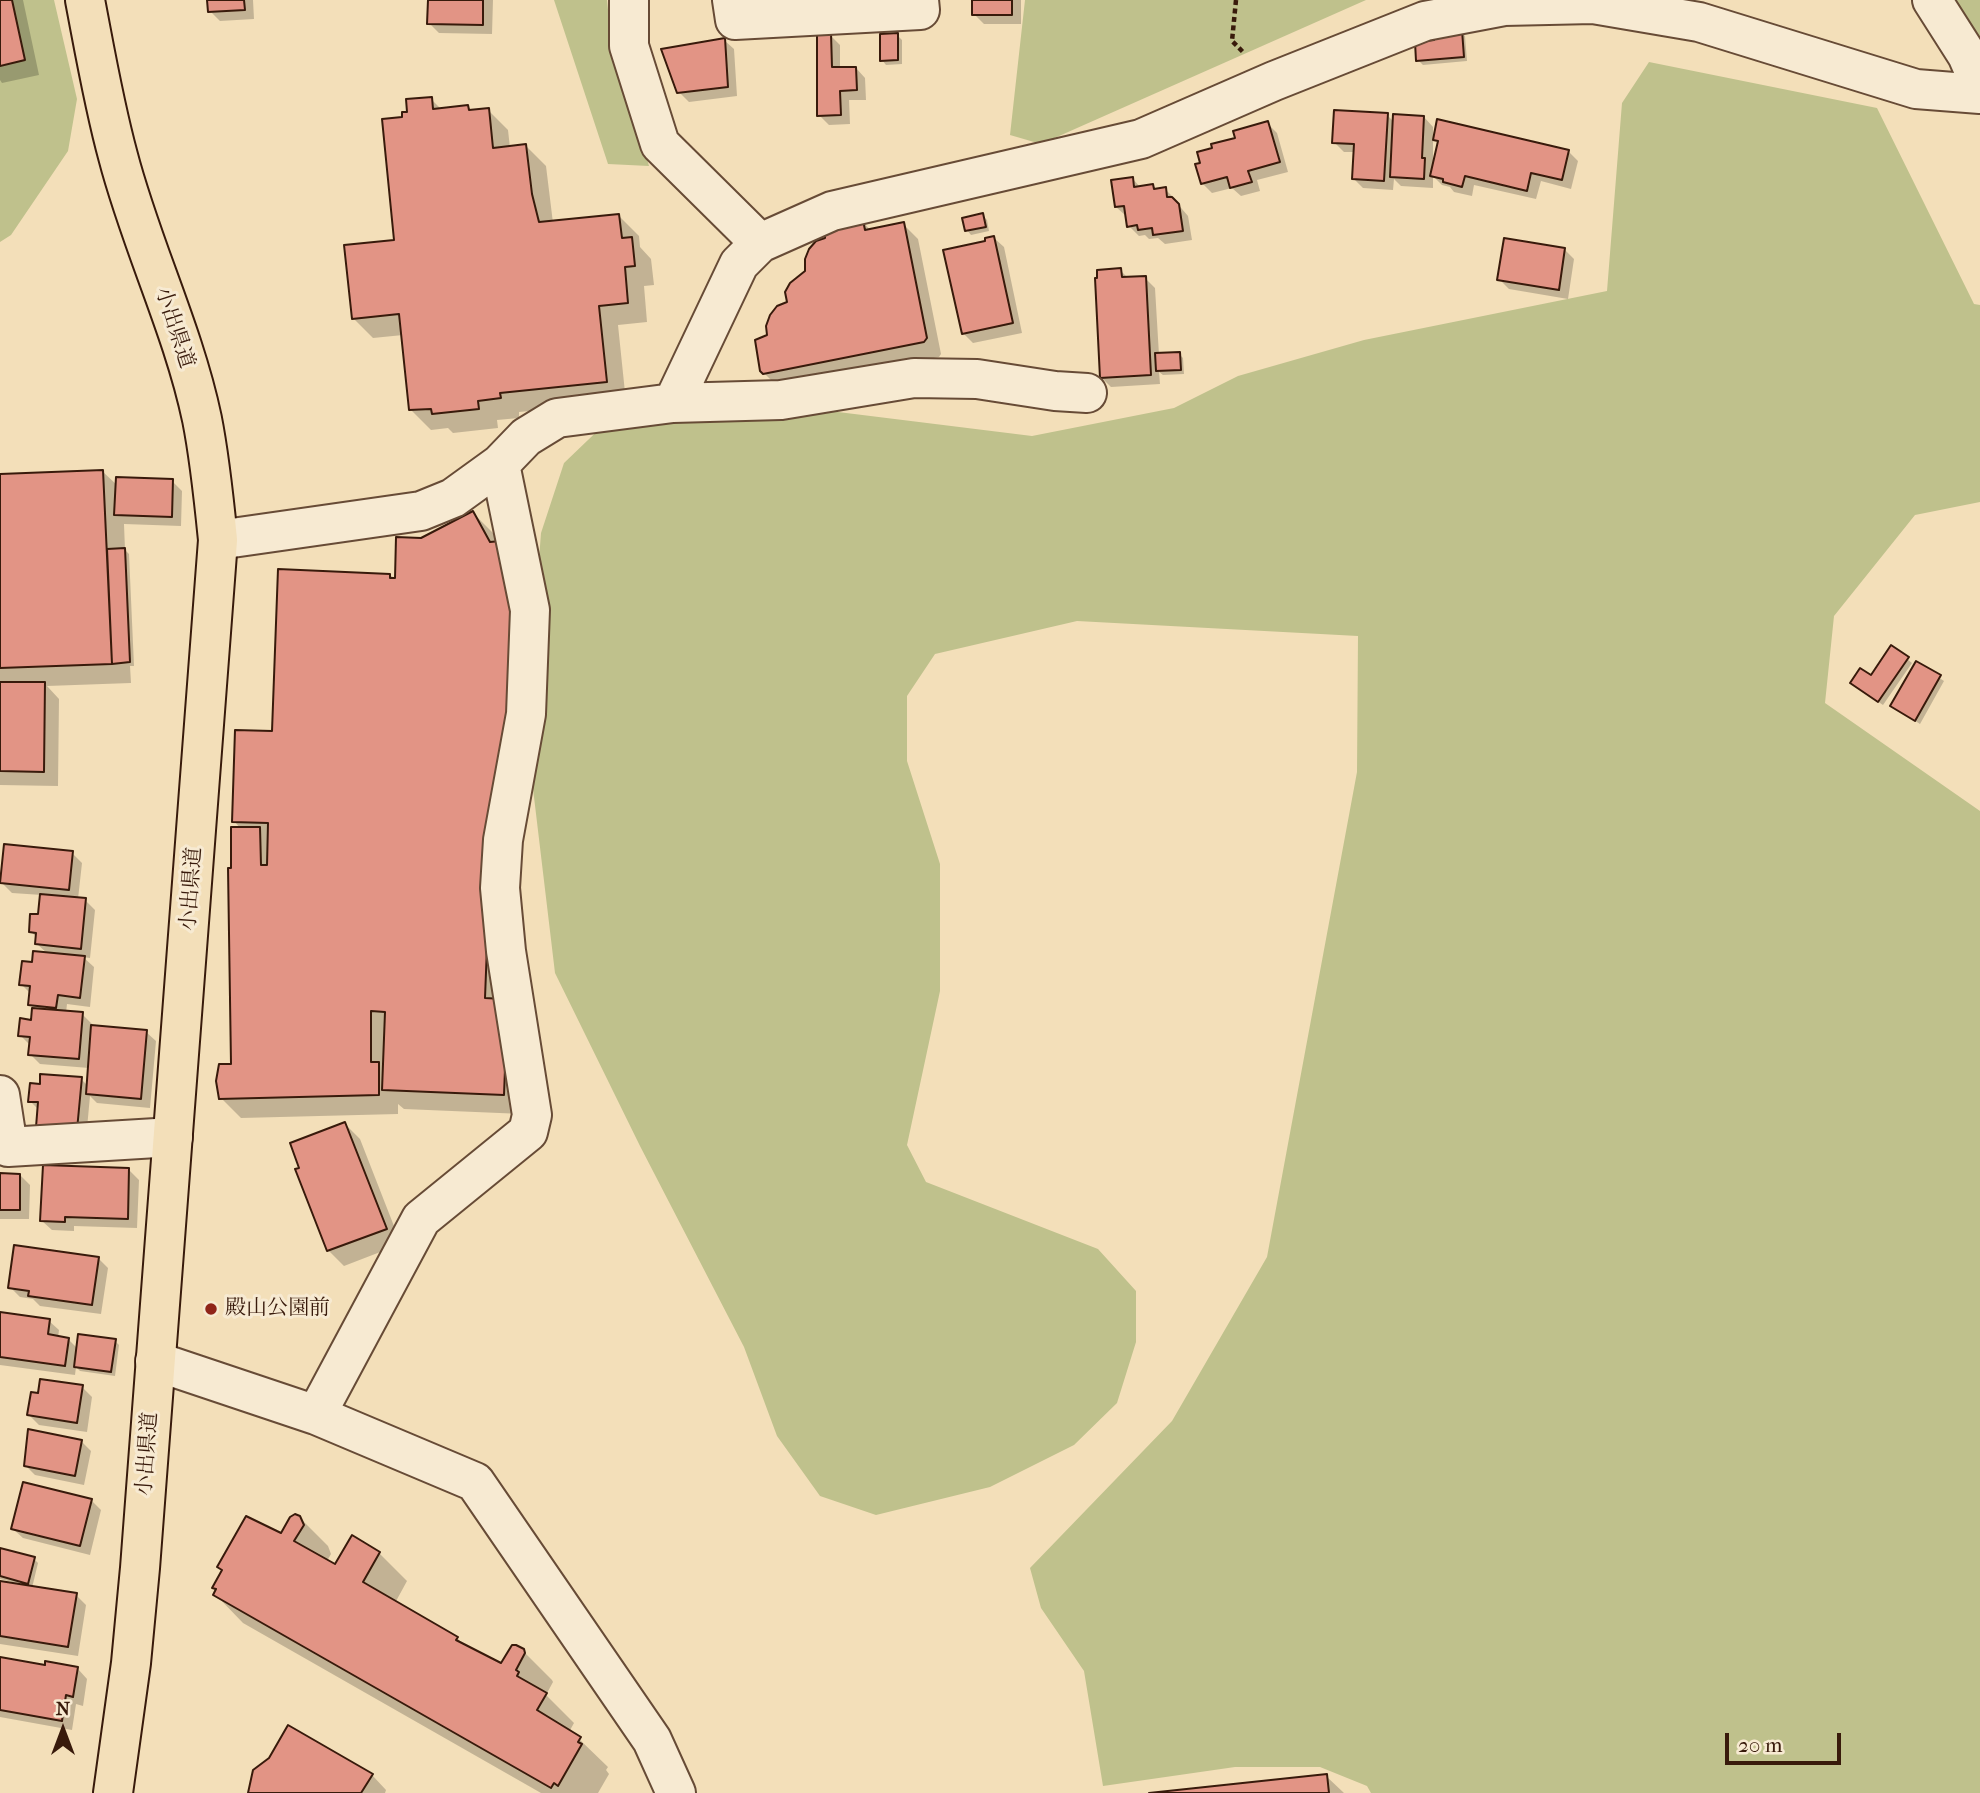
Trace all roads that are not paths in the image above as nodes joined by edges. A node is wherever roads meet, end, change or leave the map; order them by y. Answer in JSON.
{"nodes":[{"id":1,"x":85,"y":0,"type":"edge"},
{"id":2,"x":629,"y":0,"type":"edge"},
{"id":3,"x":732,"y":0,"type":"edge"},
{"id":4,"x":919,"y":0,"type":"edge"},
{"id":5,"x":1932,"y":0,"type":"edge"},
{"id":6,"x":1980,"y":85,"type":"edge"},
{"id":7,"x":1980,"y":94,"type":"edge"},
{"id":8,"x":760,"y":243,"type":"junction"},
{"id":9,"x":1087,"y":393,"type":"dead end"},
{"id":10,"x":673,"y":403,"type":"junction"},
{"id":11,"x":500,"y":464,"type":"junction"},
{"id":12,"x":218,"y":540,"type":"junction"},
{"id":13,"x":0,"y":1095,"type":"edge"},
{"id":14,"x":173,"y":1137,"type":"junction"},
{"id":15,"x":155,"y":1361,"type":"junction"},
{"id":16,"x":316,"y":1415,"type":"junction"},
{"id":17,"x":113,"y":1793,"type":"edge"},
{"id":18,"x":676,"y":1793,"type":"edge"}],
"edges":[{"from":1,"to":12,"type":"main road","name":"小出県道"},
{"from":2,"to":8,"type":"street"},
{"from":3,"to":4,"type":"street"},
{"from":5,"to":6,"type":"street"},
{"from":7,"to":8,"type":"street"},
{"from":8,"to":10,"type":"street"},
{"from":9,"to":10,"type":"street"},
{"from":10,"to":11,"type":"street"},
{"from":11,"to":12,"type":"street"},
{"from":11,"to":16,"type":"street"},
{"from":12,"to":14,"type":"main road","name":"小出県道"},
{"from":13,"to":14,"type":"street"},
{"from":14,"to":15,"type":"main road","name":"小出県道"},
{"from":15,"to":16,"type":"street"},
{"from":15,"to":17,"type":"main road","name":"小出県道"},
{"from":16,"to":18,"type":"street"}]}
